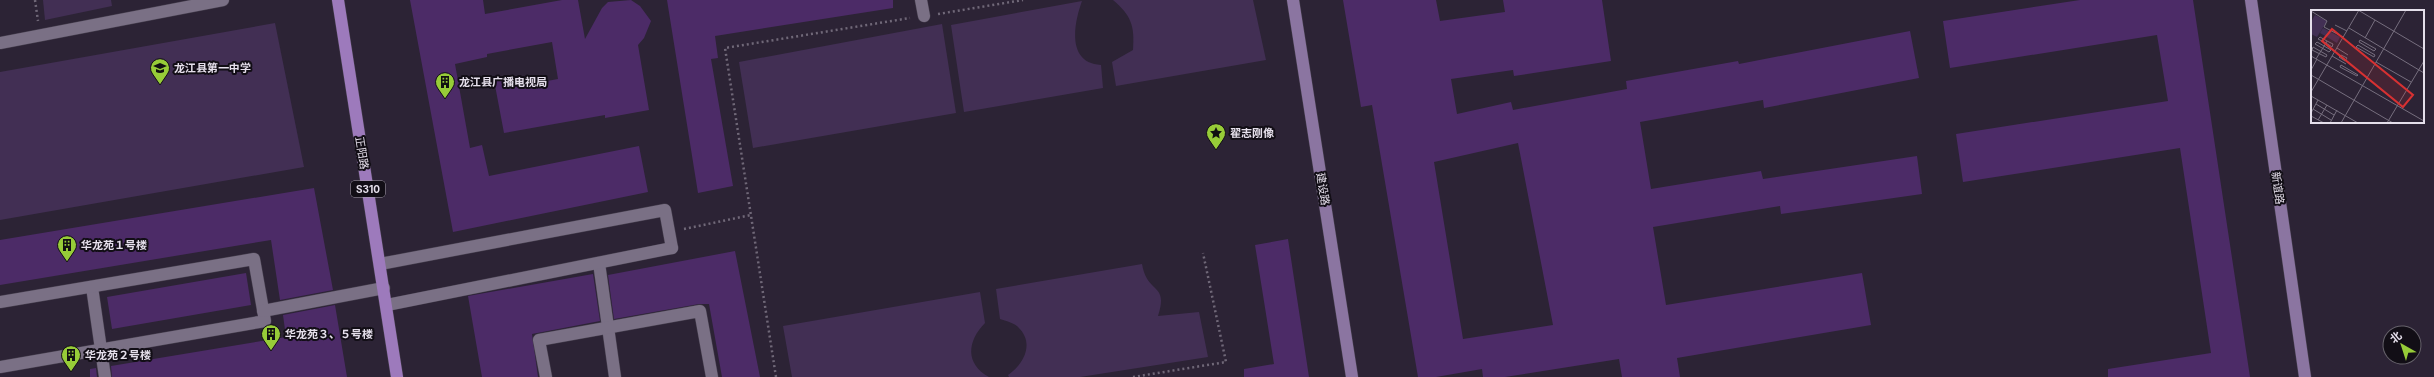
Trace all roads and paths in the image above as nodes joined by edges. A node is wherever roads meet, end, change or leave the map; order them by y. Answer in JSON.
{"nodes":[{"id":1,"x":35,"y":0,"type":"edge"},
{"id":2,"x":223,"y":0,"type":"edge"},
{"id":3,"x":338,"y":0,"type":"edge"},
{"id":4,"x":921,"y":0,"type":"edge"},
{"id":5,"x":1023,"y":0,"type":"edge"},
{"id":6,"x":1294,"y":0,"type":"edge"},
{"id":7,"x":2251,"y":0,"type":"edge"},
{"id":8,"x":924,"y":16,"type":"junction"},
{"id":9,"x":40,"y":36,"type":"junction"},
{"id":10,"x":0,"y":43,"type":"edge"},
{"id":11,"x":751,"y":215,"type":"junction"},
{"id":12,"x":669,"y":232,"type":"joint"},
{"id":13,"x":672,"y":248,"type":"junction"},
{"id":14,"x":1203,"y":253,"type":"dead end"},
{"id":15,"x":599,"y":262,"type":"junction"},
{"id":16,"x":380,"y":264,"type":"junction"},
{"id":17,"x":92,"y":287,"type":"junction"},
{"id":18,"x":384,"y":288,"type":"junction"},
{"id":19,"x":0,"y":302,"type":"edge"},
{"id":20,"x":387,"y":305,"type":"junction"},
{"id":21,"x":263,"y":311,"type":"junction"},
{"id":22,"x":608,"y":328,"type":"junction"},
{"id":23,"x":100,"y":350,"type":"junction"},
{"id":24,"x":0,"y":367,"type":"edge"},
{"id":25,"x":104,"y":377,"type":"edge"},
{"id":26,"x":397,"y":377,"type":"edge"},
{"id":27,"x":546,"y":377,"type":"edge"},
{"id":28,"x":615,"y":377,"type":"edge"},
{"id":29,"x":712,"y":377,"type":"edge"},
{"id":30,"x":776,"y":377,"type":"edge"},
{"id":31,"x":1133,"y":377,"type":"edge"},
{"id":32,"x":1352,"y":377,"type":"edge"},
{"id":33,"x":2305,"y":377,"type":"edge"}],
"edges":[{"from":1,"to":9,"type":"path"},
{"from":2,"to":9,"type":"street"},
{"from":3,"to":16,"type":"main road","name":"正阳路","number":"S310"},
{"from":4,"to":8,"type":"street"},
{"from":5,"to":8,"type":"path"},
{"from":6,"to":32,"type":"street","name":"建设路"},
{"from":7,"to":33,"type":"street","name":"新谊路"},
{"from":8,"to":11,"type":"path"},
{"from":9,"to":10,"type":"street"},
{"from":11,"to":12,"type":"path"},
{"from":11,"to":30,"type":"path"},
{"from":12,"to":13,"type":"street"},
{"from":13,"to":15,"type":"street"},
{"from":13,"to":16,"type":"street"},
{"from":14,"to":31,"type":"path"},
{"from":15,"to":20,"type":"street"},
{"from":15,"to":22,"type":"street"},
{"from":16,"to":18,"type":"main road","name":"正阳路","number":"S310"},
{"from":17,"to":19,"type":"street"},
{"from":17,"to":21,"type":"street"},
{"from":17,"to":23,"type":"street"},
{"from":18,"to":20,"type":"main road","name":"正阳路","number":"S310"},
{"from":18,"to":21,"type":"street"},
{"from":20,"to":26,"type":"main road","name":"正阳路","number":"S310"},
{"from":21,"to":23,"type":"street"},
{"from":22,"to":27,"type":"street"},
{"from":22,"to":28,"type":"street"},
{"from":22,"to":29,"type":"street"},
{"from":23,"to":24,"type":"street"},
{"from":23,"to":25,"type":"street"}]}
